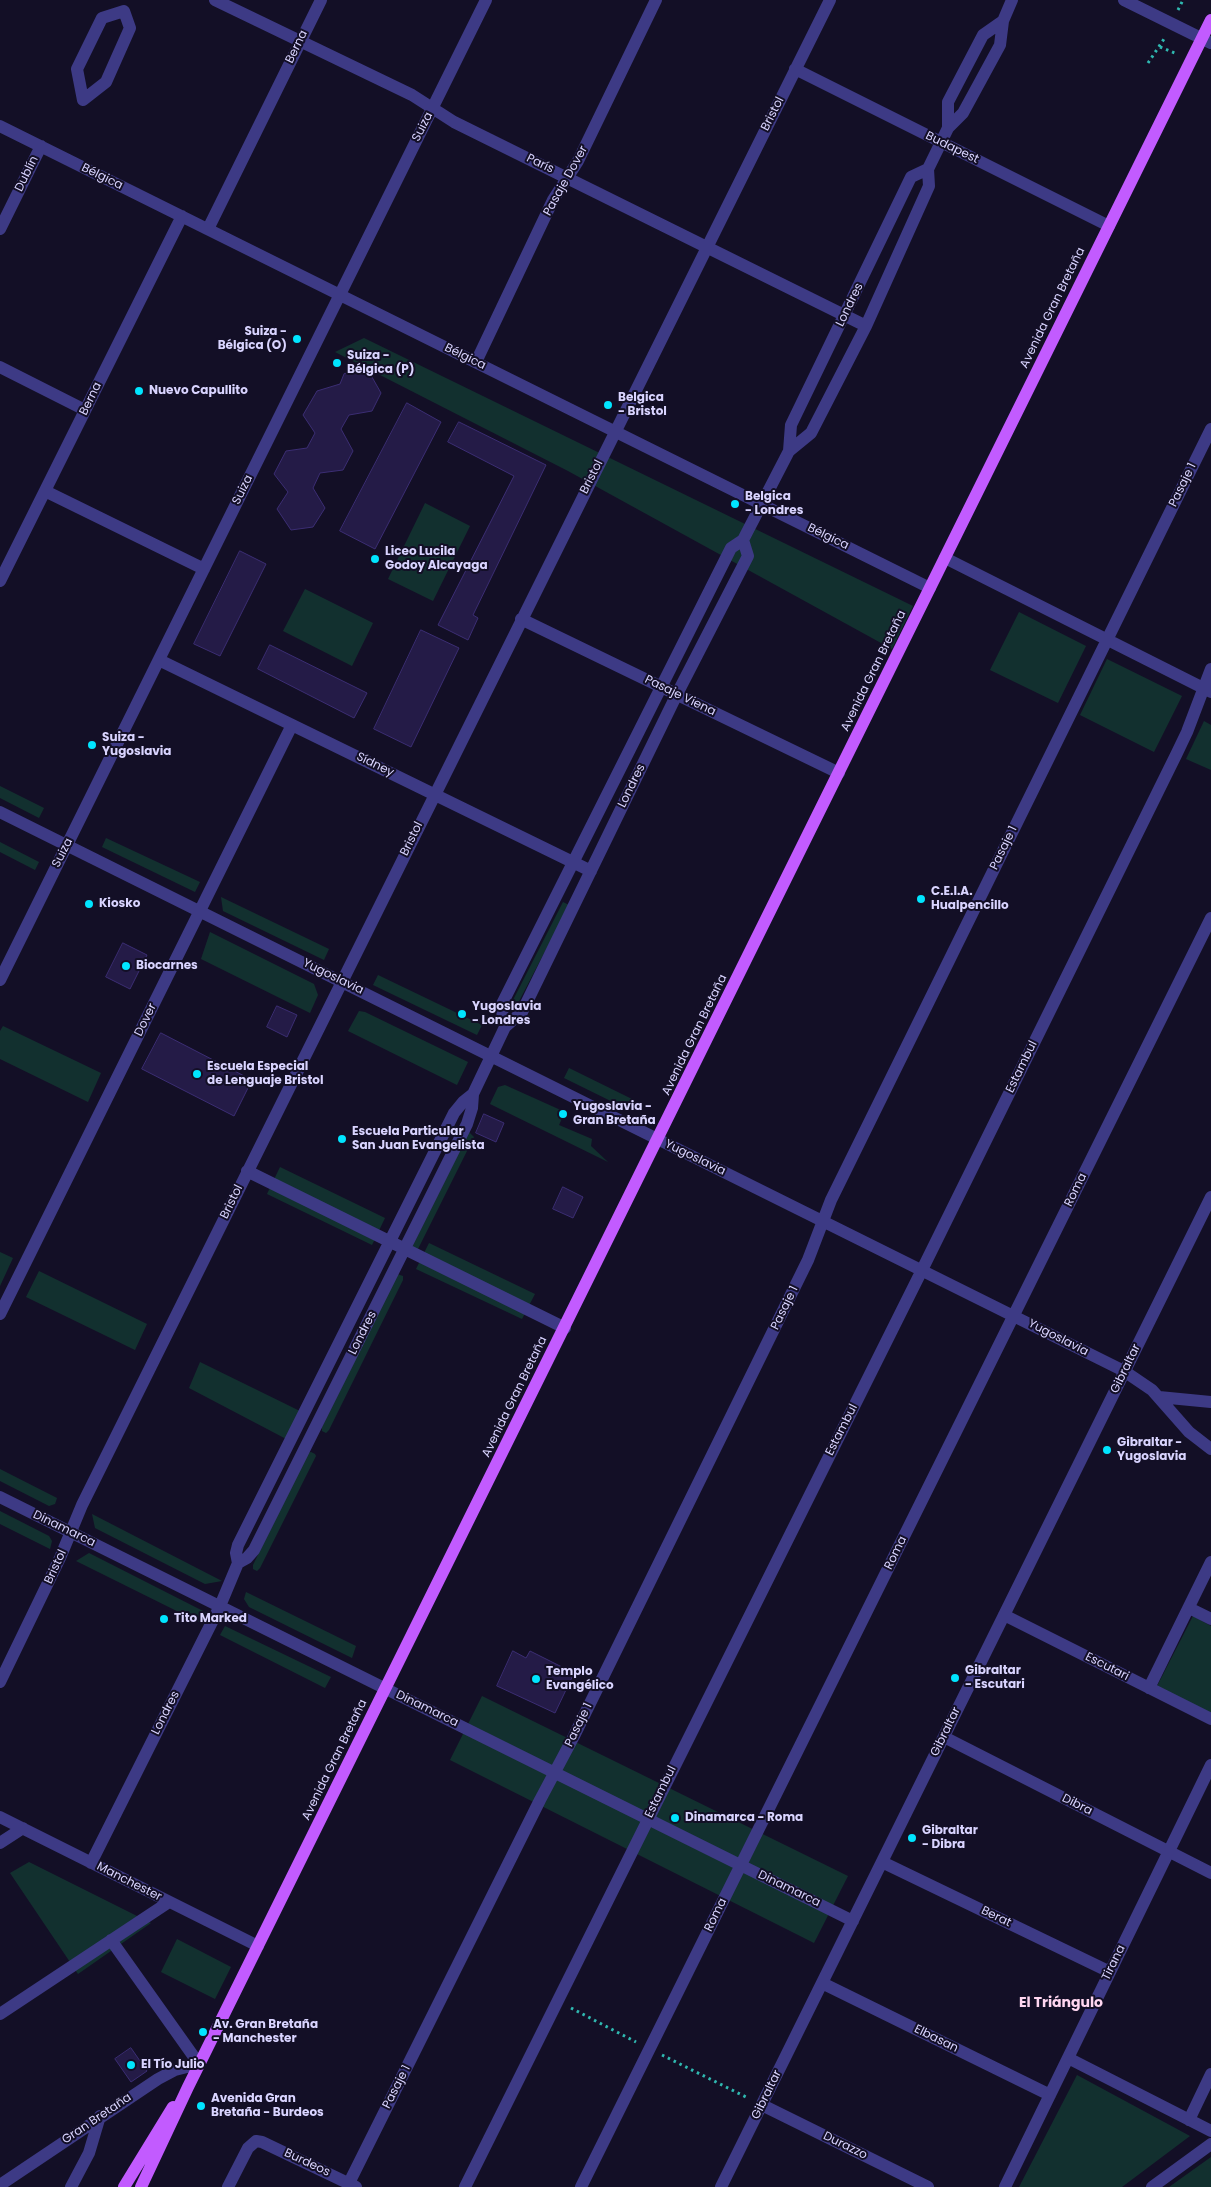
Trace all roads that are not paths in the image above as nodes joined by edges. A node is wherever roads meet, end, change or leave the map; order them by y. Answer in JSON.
{"nodes":[{"id":1,"x":215,"y":0,"type":"edge"},
{"id":2,"x":321,"y":0,"type":"edge"},
{"id":3,"x":486,"y":0,"type":"edge"},
{"id":4,"x":654,"y":0,"type":"edge"},
{"id":5,"x":830,"y":0,"type":"edge"},
{"id":6,"x":1012,"y":0,"type":"edge"},
{"id":7,"x":1124,"y":0,"type":"edge"},
{"id":8,"x":127,"y":6,"type":"edge"},
{"id":9,"x":1211,"y":20,"type":"edge"},
{"id":10,"x":1002,"y":21,"type":"junction"},
{"id":11,"x":300,"y":41,"type":"junction"},
{"id":12,"x":1206,"y":41,"type":"edge"},
{"id":13,"x":796,"y":70,"type":"junction"},
{"id":14,"x":432,"y":108,"type":"junction"},
{"id":15,"x":0,"y":126,"type":"edge"},
{"id":16,"x":948,"y":128,"type":"junction"},
{"id":17,"x":941,"y":142,"type":"junction"},
{"id":18,"x":41,"y":146,"type":"junction"},
{"id":19,"x":928,"y":169,"type":"junction"},
{"id":20,"x":568,"y":178,"type":"junction"},
{"id":21,"x":182,"y":216,"type":"junction"},
{"id":22,"x":1110,"y":226,"type":"junction"},
{"id":23,"x":0,"y":229,"type":"edge"},
{"id":24,"x":208,"y":229,"type":"junction"},
{"id":25,"x":707,"y":247,"type":"junction"},
{"id":26,"x":340,"y":295,"type":"junction"},
{"id":27,"x":845,"y":315,"type":"junction"},
{"id":28,"x":866,"y":326,"type":"junction"},
{"id":29,"x":476,"y":362,"type":"junction"},
{"id":30,"x":0,"y":367,"type":"edge"},
{"id":31,"x":85,"y":410,"type":"junction"},
{"id":32,"x":1211,"y":429,"type":"edge"},
{"id":33,"x":615,"y":432,"type":"junction"},
{"id":34,"x":789,"y":451,"type":"junction"},
{"id":35,"x":45,"y":491,"type":"junction"},
{"id":36,"x":761,"y":504,"type":"junction"},
{"id":37,"x":743,"y":540,"type":"junction"},
{"id":38,"x":945,"y":558,"type":"junction"},
{"id":39,"x":204,"y":569,"type":"junction"},
{"id":40,"x":1,"y":575,"type":"edge"},
{"id":41,"x":930,"y":588,"type":"junction"},
{"id":42,"x":522,"y":619,"type":"junction"},
{"id":43,"x":1107,"y":640,"type":"junction"},
{"id":44,"x":159,"y":660,"type":"junction"},
{"id":45,"x":1211,"y":669,"type":"edge"},
{"id":46,"x":660,"y":686,"type":"junction"},
{"id":47,"x":1208,"y":690,"type":"edge"},
{"id":48,"x":677,"y":694,"type":"junction"},
{"id":49,"x":292,"y":725,"type":"junction"},
{"id":50,"x":839,"y":773,"type":"junction"},
{"id":51,"x":434,"y":794,"type":"junction"},
{"id":52,"x":0,"y":812,"type":"edge"},
{"id":53,"x":67,"y":845,"type":"junction"},
{"id":54,"x":572,"y":862,"type":"junction"},
{"id":55,"x":591,"y":871,"type":"junction"},
{"id":56,"x":200,"y":911,"type":"junction"},
{"id":57,"x":1211,"y":918,"type":"edge"},
{"id":58,"x":0,"y":980,"type":"edge"},
{"id":59,"x":341,"y":982,"type":"junction"},
{"id":60,"x":505,"y":1027,"type":"junction"},
{"id":61,"x":491,"y":1056,"type":"junction"},
{"id":62,"x":473,"y":1094,"type":"junction"},
{"id":63,"x":658,"y":1140,"type":"junction"},
{"id":64,"x":247,"y":1171,"type":"junction"},
{"id":65,"x":1211,"y":1197,"type":"edge"},
{"id":66,"x":823,"y":1221,"type":"junction"},
{"id":67,"x":389,"y":1240,"type":"junction"},
{"id":68,"x":406,"y":1249,"type":"junction"},
{"id":69,"x":922,"y":1270,"type":"junction"},
{"id":70,"x":0,"y":1314,"type":"edge"},
{"id":71,"x":1014,"y":1316,"type":"junction"},
{"id":72,"x":565,"y":1328,"type":"junction"},
{"id":73,"x":1124,"y":1371,"type":"junction"},
{"id":74,"x":1159,"y":1397,"type":"junction"},
{"id":75,"x":1211,"y":1402,"type":"edge"},
{"id":76,"x":1211,"y":1449,"type":"edge"},
{"id":77,"x":0,"y":1497,"type":"edge"},
{"id":78,"x":71,"y":1532,"type":"junction"},
{"id":79,"x":1211,"y":1562,"type":"edge"},
{"id":80,"x":238,"y":1563,"type":"junction"},
{"id":81,"x":220,"y":1606,"type":"junction"},
{"id":82,"x":1189,"y":1608,"type":"junction"},
{"id":83,"x":1004,"y":1615,"type":"junction"},
{"id":84,"x":1211,"y":1619,"type":"edge"},
{"id":85,"x":0,"y":1682,"type":"edge"},
{"id":86,"x":386,"y":1688,"type":"junction"},
{"id":87,"x":1149,"y":1688,"type":"junction"},
{"id":88,"x":1211,"y":1719,"type":"edge"},
{"id":89,"x":944,"y":1737,"type":"junction"},
{"id":90,"x":1211,"y":1765,"type":"edge"},
{"id":91,"x":555,"y":1772,"type":"junction"},
{"id":92,"x":0,"y":1817,"type":"edge"},
{"id":93,"x":648,"y":1819,"type":"junction"},
{"id":94,"x":22,"y":1828,"type":"junction"},
{"id":95,"x":0,"y":1843,"type":"edge"},
{"id":96,"x":1169,"y":1852,"type":"junction"},
{"id":97,"x":882,"y":1862,"type":"junction"},
{"id":98,"x":91,"y":1863,"type":"junction"},
{"id":99,"x":741,"y":1865,"type":"junction"},
{"id":100,"x":1211,"y":1873,"type":"edge"},
{"id":101,"x":169,"y":1902,"type":"junction"},
{"id":102,"x":853,"y":1921,"type":"junction"},
{"id":103,"x":111,"y":1940,"type":"junction"},
{"id":104,"x":258,"y":1946,"type":"junction"},
{"id":105,"x":1110,"y":1972,"type":"junction"},
{"id":106,"x":822,"y":1983,"type":"junction"},
{"id":107,"x":0,"y":2014,"type":"edge"},
{"id":108,"x":1068,"y":2058,"type":"junction"},
{"id":109,"x":199,"y":2064,"type":"junction"},
{"id":110,"x":1211,"y":2074,"type":"edge"},
{"id":111,"x":188,"y":2087,"type":"junction"},
{"id":112,"x":1050,"y":2095,"type":"junction"},
{"id":113,"x":762,"y":2106,"type":"junction"},
{"id":114,"x":100,"y":2116,"type":"junction"},
{"id":115,"x":1189,"y":2120,"type":"junction"},
{"id":116,"x":1211,"y":2131,"type":"edge"},
{"id":117,"x":1211,"y":2144,"type":"edge"},
{"id":118,"x":904,"y":2175,"type":"junction"},
{"id":119,"x":0,"y":2185,"type":"edge"},
{"id":120,"x":352,"y":2185,"type":"edge"},
{"id":121,"x":71,"y":2187,"type":"edge"},
{"id":122,"x":124,"y":2187,"type":"edge"},
{"id":123,"x":141,"y":2187,"type":"edge"},
{"id":124,"x":228,"y":2187,"type":"edge"},
{"id":125,"x":465,"y":2187,"type":"edge"},
{"id":126,"x":581,"y":2187,"type":"edge"},
{"id":127,"x":721,"y":2187,"type":"edge"},
{"id":128,"x":898,"y":2187,"type":"edge"},
{"id":129,"x":928,"y":2187,"type":"edge"},
{"id":130,"x":1005,"y":2187,"type":"edge"},
{"id":131,"x":1152,"y":2187,"type":"edge"}],
"edges":[{"from":1,"to":11,"type":"street","name":"París"},
{"from":2,"to":11,"type":"street","name":"Berna"},
{"from":3,"to":14,"type":"street","name":"Suiza"},
{"from":4,"to":20,"type":"street","name":"Pasaje Dover"},
{"from":5,"to":13,"type":"street","name":"Bristol"},
{"from":6,"to":10,"type":"street","name":"Londres"},
{"from":7,"to":12,"type":"street"},
{"from":8,"to":8,"type":"street"},
{"from":9,"to":12,"type":"main road","name":"Avenida Gran Bretaña"},
{"from":10,"to":16,"type":"street","name":"Londres"},
{"from":10,"to":16,"type":"street","name":"Londres"},
{"from":11,"to":14,"type":"street","name":"París"},
{"from":11,"to":24,"type":"street","name":"Berna"},
{"from":12,"to":22,"type":"main road","name":"Avenida Gran Bretaña"},
{"from":13,"to":17,"type":"street","name":"Budapest"},
{"from":13,"to":25,"type":"street","name":"Bristol"},
{"from":14,"to":20,"type":"street","name":"París"},
{"from":14,"to":26,"type":"street","name":"Suiza"},
{"from":15,"to":18,"type":"street","name":"Bélgica"},
{"from":16,"to":17,"type":"street","name":"Londres"},
{"from":17,"to":19,"type":"street","name":"Londres"},
{"from":17,"to":22,"type":"street","name":"Budapest"},
{"from":18,"to":21,"type":"street","name":"Bélgica"},
{"from":18,"to":23,"type":"street","name":"Dublín"},
{"from":19,"to":27,"type":"street","name":"Londres"},
{"from":19,"to":28,"type":"street","name":"Londres"},
{"from":20,"to":25,"type":"street","name":"París"},
{"from":20,"to":29,"type":"street","name":"Pasaje Dover"},
{"from":21,"to":24,"type":"street","name":"Bélgica"},
{"from":21,"to":31,"type":"street","name":"Berna"},
{"from":22,"to":38,"type":"main road","name":"Avenida Gran Bretaña"},
{"from":24,"to":26,"type":"street","name":"Bélgica"},
{"from":25,"to":27,"type":"street","name":"París"},
{"from":25,"to":33,"type":"street","name":"Bristol"},
{"from":26,"to":29,"type":"street","name":"Bélgica"},
{"from":26,"to":39,"type":"street","name":"Suiza"},
{"from":27,"to":28,"type":"street","name":"París"},
{"from":27,"to":34,"type":"street","name":"Londres"},
{"from":28,"to":34,"type":"street","name":"Londres"},
{"from":29,"to":33,"type":"street","name":"Bélgica"},
{"from":30,"to":31,"type":"street"},
{"from":31,"to":35,"type":"street","name":"Berna"},
{"from":32,"to":43,"type":"street","name":"Pasaje 1"},
{"from":33,"to":36,"type":"street","name":"Bélgica"},
{"from":33,"to":42,"type":"street","name":"Bristol"},
{"from":34,"to":36,"type":"street","name":"Londres"},
{"from":35,"to":39,"type":"street"},
{"from":35,"to":40,"type":"street","name":"Berna"},
{"from":36,"to":37,"type":"street","name":"Londres"},
{"from":36,"to":41,"type":"street","name":"Bélgica"},
{"from":37,"to":46,"type":"street","name":"Londres"},
{"from":37,"to":48,"type":"street","name":"Londres"},
{"from":38,"to":41,"type":"main road","name":"Avenida Gran Bretaña"},
{"from":38,"to":43,"type":"street"},
{"from":39,"to":44,"type":"street","name":"Suiza"},
{"from":41,"to":50,"type":"main road","name":"Avenida Gran Bretaña"},
{"from":42,"to":46,"type":"street","name":"Pasaje Viena"},
{"from":42,"to":51,"type":"street","name":"Bristol"},
{"from":43,"to":47,"type":"street"},
{"from":43,"to":66,"type":"street","name":"Pasaje 1"},
{"from":44,"to":49,"type":"street","name":"Sídney"},
{"from":44,"to":53,"type":"street","name":"Suiza"},
{"from":45,"to":47,"type":"street","name":"Estambul"},
{"from":46,"to":48,"type":"street","name":"Pasaje Viena"},
{"from":46,"to":54,"type":"street","name":"Londres"},
{"from":47,"to":69,"type":"street","name":"Estambul"},
{"from":48,"to":50,"type":"street","name":"Pasaje Viena"},
{"from":48,"to":55,"type":"street","name":"Londres"},
{"from":49,"to":51,"type":"street","name":"Sídney"},
{"from":49,"to":56,"type":"street","name":"Dover"},
{"from":50,"to":63,"type":"main road","name":"Avenida Gran Bretaña"},
{"from":51,"to":54,"type":"street","name":"Sídney"},
{"from":51,"to":59,"type":"street","name":"Bristol"},
{"from":52,"to":53,"type":"street","name":"Yugoslavia"},
{"from":53,"to":56,"type":"street","name":"Yugoslavia"},
{"from":53,"to":58,"type":"street","name":"Suiza"},
{"from":54,"to":55,"type":"street","name":"Sídney"},
{"from":54,"to":60,"type":"street","name":"Londres"},
{"from":55,"to":60,"type":"street","name":"Londres"},
{"from":56,"to":59,"type":"street","name":"Yugoslavia"},
{"from":56,"to":70,"type":"street","name":"Dover"},
{"from":57,"to":71,"type":"street","name":"Roma"},
{"from":59,"to":61,"type":"street","name":"Yugoslavia"},
{"from":59,"to":64,"type":"street","name":"Bristol"},
{"from":60,"to":61,"type":"street","name":"Londres"},
{"from":61,"to":62,"type":"street","name":"Londres"},
{"from":61,"to":63,"type":"street","name":"Yugoslavia"},
{"from":62,"to":67,"type":"street","name":"Londres"},
{"from":62,"to":68,"type":"street","name":"Londres"},
{"from":63,"to":66,"type":"street","name":"Yugoslavia"},
{"from":63,"to":72,"type":"main road","name":"Avenida Gran Bretaña"},
{"from":64,"to":67,"type":"street"},
{"from":64,"to":78,"type":"street","name":"Bristol"},
{"from":65,"to":73,"type":"street","name":"Gibraltar"},
{"from":66,"to":69,"type":"street","name":"Yugoslavia"},
{"from":66,"to":91,"type":"street","name":"Pasaje 1"},
{"from":67,"to":68,"type":"street"},
{"from":67,"to":80,"type":"street","name":"Londres"},
{"from":68,"to":72,"type":"street"},
{"from":68,"to":80,"type":"street","name":"Londres"},
{"from":69,"to":71,"type":"street","name":"Yugoslavia"},
{"from":69,"to":93,"type":"street","name":"Estambul"},
{"from":71,"to":73,"type":"street","name":"Yugoslavia"},
{"from":71,"to":99,"type":"street","name":"Roma"},
{"from":72,"to":86,"type":"main road","name":"Avenida Gran Bretaña"},
{"from":73,"to":74,"type":"street","name":"Yugoslavia"},
{"from":73,"to":83,"type":"street","name":"Gibraltar"},
{"from":74,"to":75,"type":"street"},
{"from":74,"to":76,"type":"street","name":"Yugoslavia"},
{"from":77,"to":78,"type":"street","name":"Dinamarca"},
{"from":78,"to":81,"type":"street","name":"Dinamarca"},
{"from":78,"to":85,"type":"street","name":"Bristol"},
{"from":79,"to":82,"type":"street"},
{"from":80,"to":81,"type":"street","name":"Londres"},
{"from":81,"to":86,"type":"street","name":"Dinamarca"},
{"from":81,"to":98,"type":"street","name":"Londres"},
{"from":82,"to":84,"type":"street"},
{"from":82,"to":87,"type":"street"},
{"from":83,"to":87,"type":"street","name":"Escutari"},
{"from":83,"to":89,"type":"street","name":"Gibraltar"},
{"from":86,"to":91,"type":"street","name":"Dinamarca"},
{"from":86,"to":104,"type":"main road","name":"Avenida Gran Bretaña"},
{"from":87,"to":88,"type":"street","name":"Escutari"},
{"from":89,"to":96,"type":"street","name":"Dibra"},
{"from":89,"to":97,"type":"street","name":"Gibraltar"},
{"from":90,"to":96,"type":"street","name":"Tirana"},
{"from":91,"to":93,"type":"street","name":"Dinamarca"},
{"from":91,"to":120,"type":"street","name":"Pasaje 1"},
{"from":92,"to":94,"type":"street","name":"Manchester"},
{"from":93,"to":99,"type":"street","name":"Dinamarca"},
{"from":93,"to":125,"type":"street","name":"Estambul"},
{"from":94,"to":95,"type":"street"},
{"from":94,"to":98,"type":"street","name":"Manchester"},
{"from":96,"to":100,"type":"street","name":"Dibra"},
{"from":96,"to":105,"type":"street","name":"Tirana"},
{"from":97,"to":102,"type":"street","name":"Gibraltar"},
{"from":97,"to":105,"type":"street","name":"Berat"},
{"from":98,"to":101,"type":"street","name":"Manchester"},
{"from":99,"to":102,"type":"street","name":"Dinamarca"},
{"from":99,"to":126,"type":"street","name":"Roma"},
{"from":101,"to":103,"type":"street"},
{"from":101,"to":104,"type":"street","name":"Manchester"},
{"from":102,"to":106,"type":"street","name":"Gibraltar"},
{"from":103,"to":107,"type":"street"},
{"from":103,"to":109,"type":"street"},
{"from":104,"to":109,"type":"main road","name":"Avenida Gran Bretaña"},
{"from":105,"to":108,"type":"street","name":"Tirana"},
{"from":106,"to":112,"type":"street","name":"Elbasan"},
{"from":106,"to":113,"type":"street","name":"Gibraltar"},
{"from":108,"to":112,"type":"street","name":"Tirana"},
{"from":108,"to":115,"type":"street"},
{"from":109,"to":111,"type":"main road","name":"Avenida Gran Bretaña"},
{"from":109,"to":114,"type":"street","name":"Gran Bretaña"},
{"from":110,"to":115,"type":"street"},
{"from":111,"to":122,"type":"main road","name":"Avenida Gran Bretaña"},
{"from":111,"to":123,"type":"main road","name":"Avenida Gran Bretaña"},
{"from":112,"to":130,"type":"street","name":"Tirana"},
{"from":113,"to":118,"type":"street","name":"Durazzo"},
{"from":113,"to":127,"type":"street","name":"Gibraltar"},
{"from":114,"to":119,"type":"street","name":"Gran Bretaña"},
{"from":114,"to":121,"type":"street"},
{"from":115,"to":116,"type":"street"},
{"from":117,"to":131,"type":"street"},
{"from":118,"to":128,"type":"street"},
{"from":118,"to":129,"type":"street","name":"Durazzo"},
{"from":120,"to":124,"type":"street","name":"Burdeos"}]}
